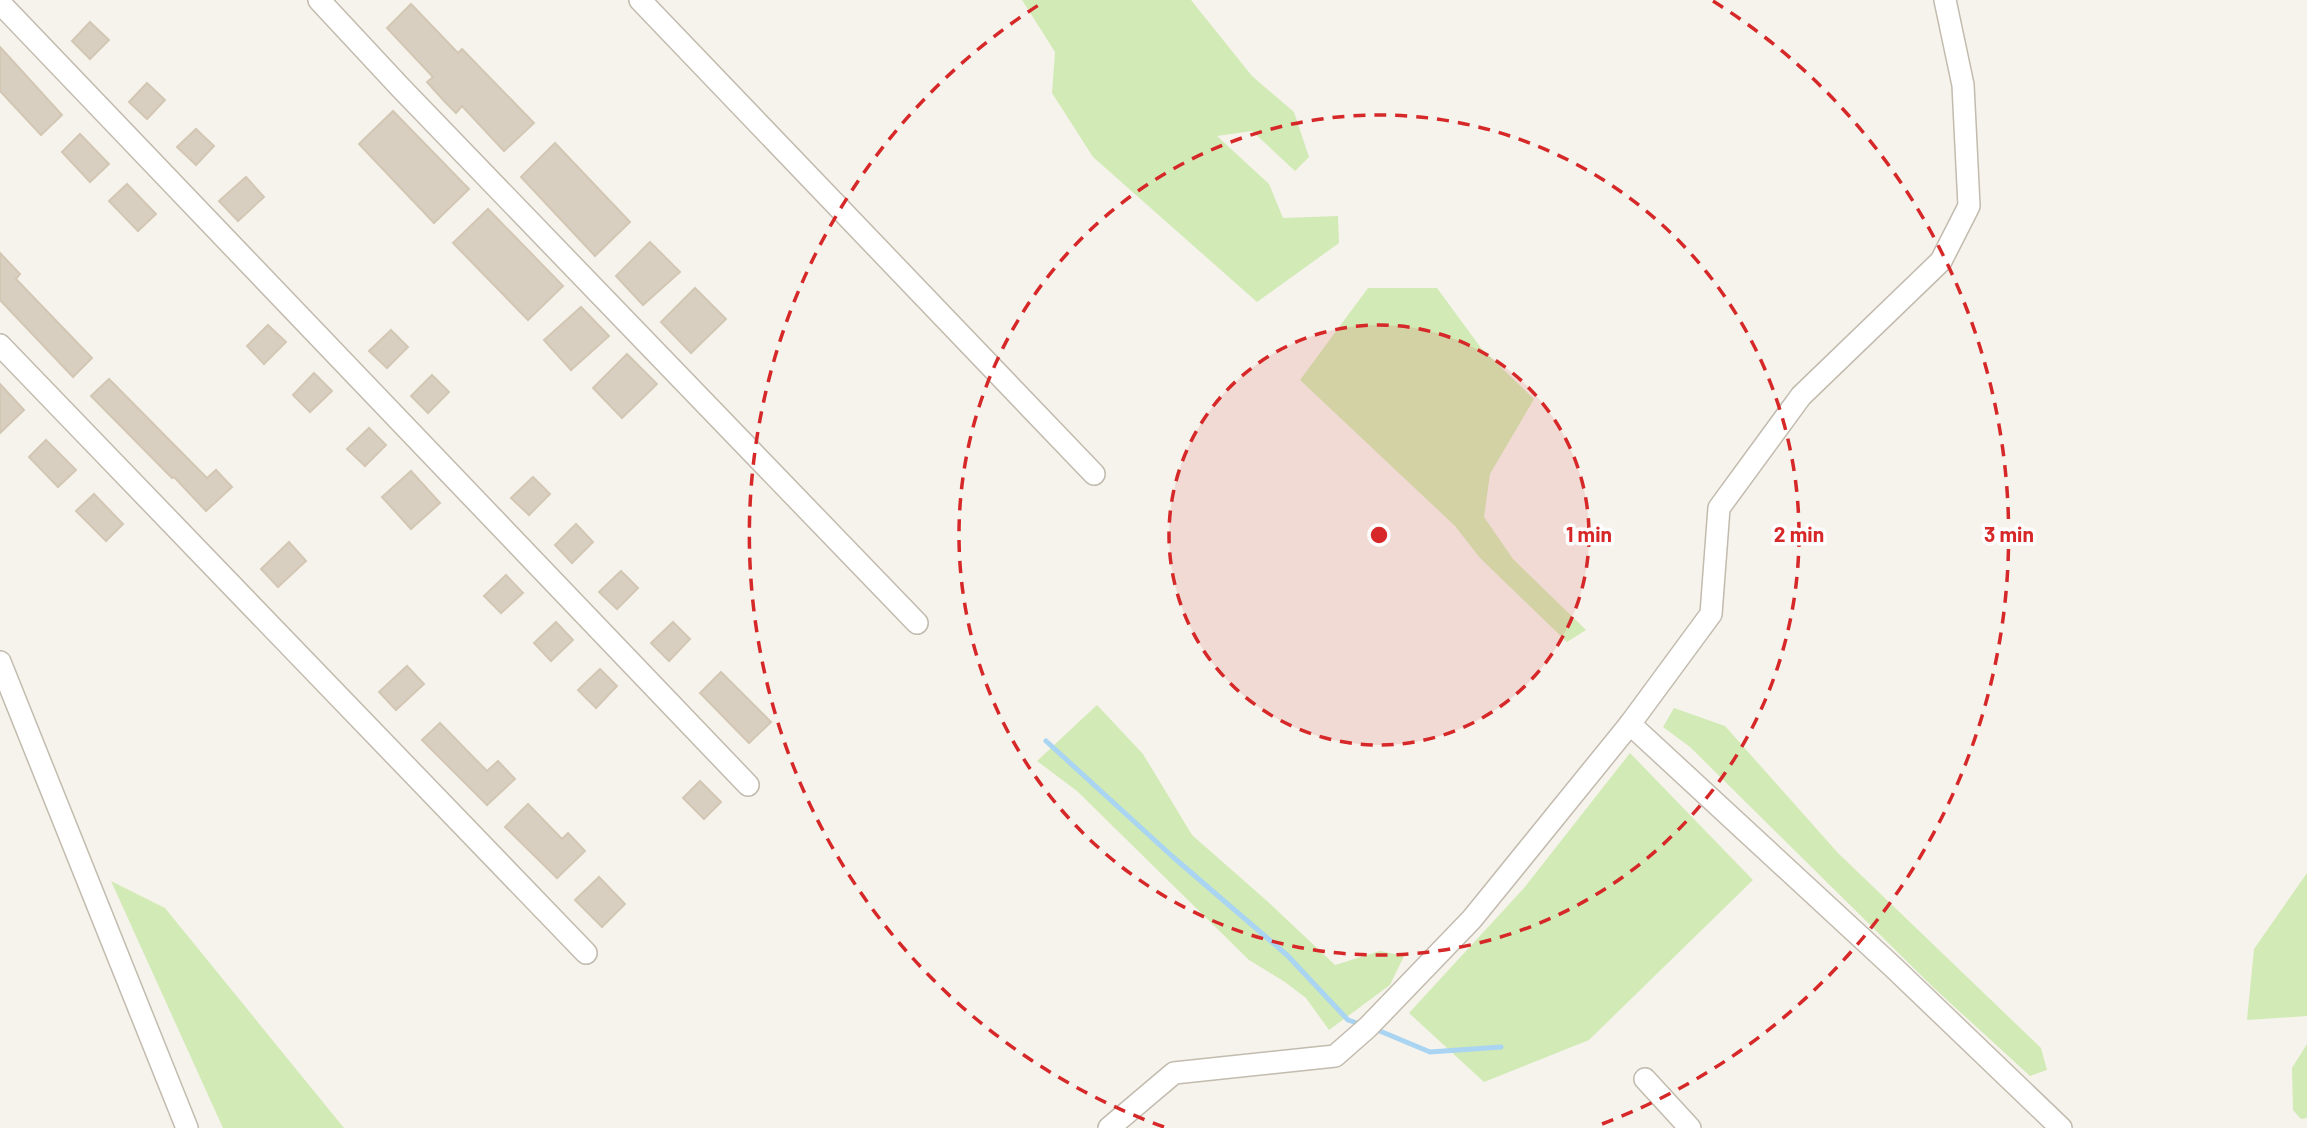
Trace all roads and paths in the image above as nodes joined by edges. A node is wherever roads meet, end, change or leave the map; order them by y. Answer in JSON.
{"nodes":[{"id":1,"x":319,"y":0,"type":"edge"},
{"id":2,"x":640,"y":0,"type":"edge"},
{"id":3,"x":1945,"y":0,"type":"edge"},
{"id":4,"x":0,"y":3,"type":"edge"},
{"id":5,"x":0,"y":345,"type":"edge"},
{"id":6,"x":1094,"y":474,"type":"dead end"},
{"id":7,"x":917,"y":623,"type":"dead end"},
{"id":8,"x":0,"y":662,"type":"edge"},
{"id":9,"x":1630,"y":724,"type":"junction"},
{"id":10,"x":748,"y":785,"type":"dead end"},
{"id":11,"x":586,"y":953,"type":"dead end"},
{"id":12,"x":1645,"y":1079,"type":"dead end"},
{"id":13,"x":187,"y":1128,"type":"edge"},
{"id":14,"x":1109,"y":1128,"type":"edge"},
{"id":15,"x":1690,"y":1128,"type":"edge"},
{"id":16,"x":2061,"y":1128,"type":"edge"}],
"edges":[{"from":1,"to":7,"type":"street"},
{"from":2,"to":6,"type":"street"},
{"from":3,"to":9,"type":"street"},
{"from":4,"to":10,"type":"street"},
{"from":5,"to":11,"type":"street"},
{"from":8,"to":13,"type":"street"},
{"from":9,"to":14,"type":"street"},
{"from":9,"to":16,"type":"street"},
{"from":12,"to":15,"type":"street"}]}
